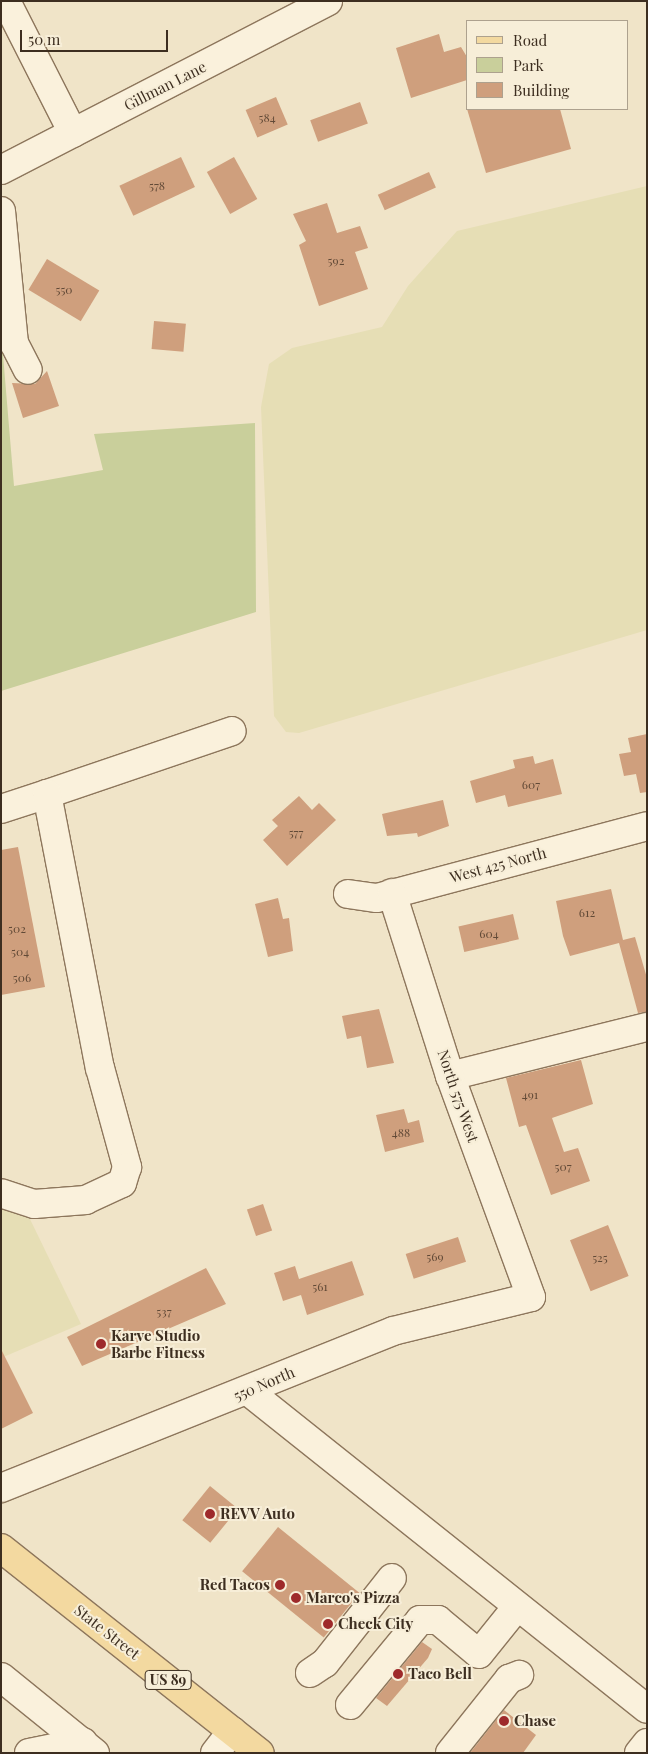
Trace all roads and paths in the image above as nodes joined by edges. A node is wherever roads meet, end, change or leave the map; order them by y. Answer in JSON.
{"nodes":[{"id":1,"x":6,"y":1,"type":"edge"},
{"id":2,"x":328,"y":1,"type":"edge"},
{"id":3,"x":73,"y":133,"type":"junction"},
{"id":4,"x":1,"y":170,"type":"edge"},
{"id":5,"x":1,"y":211,"type":"edge"},
{"id":6,"x":28,"y":370,"type":"dead end"},
{"id":7,"x":232,"y":731,"type":"dead end"},
{"id":8,"x":47,"y":794,"type":"junction"},
{"id":9,"x":1,"y":809,"type":"edge"},
{"id":10,"x":647,"y":826,"type":"edge"},
{"id":11,"x":392,"y":893,"type":"junction"},
{"id":12,"x":348,"y":894,"type":"dead end"},
{"id":13,"x":647,"y":1027,"type":"edge"},
{"id":14,"x":450,"y":1076,"type":"junction"},
{"id":15,"x":1,"y":1193,"type":"edge"},
{"id":16,"x":531,"y":1297,"type":"joint"},
{"id":17,"x":248,"y":1391,"type":"junction"},
{"id":18,"x":1,"y":1488,"type":"edge"},
{"id":19,"x":1,"y":1548,"type":"edge"},
{"id":20,"x":392,"y":1578,"type":"dead end"},
{"id":21,"x":516,"y":1608,"type":"junction"},
{"id":22,"x":310,"y":1673,"type":"dead end"},
{"id":23,"x":519,"y":1674,"type":"dead end"},
{"id":24,"x":1,"y":1677,"type":"edge"},
{"id":25,"x":344,"y":1700,"type":"dead end"},
{"id":26,"x":647,"y":1709,"type":"edge"},
{"id":27,"x":232,"y":1731,"type":"junction"},
{"id":28,"x":647,"y":1743,"type":"edge"},
{"id":29,"x":89,"y":1747,"type":"edge"},
{"id":30,"x":29,"y":1753,"type":"edge"},
{"id":31,"x":216,"y":1753,"type":"edge"},
{"id":32,"x":260,"y":1753,"type":"edge"},
{"id":33,"x":450,"y":1753,"type":"edge"},
{"id":34,"x":639,"y":1753,"type":"edge"}],
"edges":[{"from":1,"to":3,"type":"street"},
{"from":2,"to":3,"type":"street","name":"Gillman Lane"},
{"from":3,"to":4,"type":"street","name":"Gillman Lane"},
{"from":5,"to":6,"type":"street"},
{"from":7,"to":8,"type":"street"},
{"from":8,"to":9,"type":"street"},
{"from":8,"to":15,"type":"street"},
{"from":10,"to":11,"type":"street","name":"West 425 North"},
{"from":11,"to":12,"type":"street","name":"West 425 North"},
{"from":11,"to":14,"type":"street","name":"North 575 West"},
{"from":13,"to":14,"type":"street"},
{"from":14,"to":16,"type":"street","name":"North 575 West"},
{"from":16,"to":17,"type":"street","name":"550 North"},
{"from":17,"to":18,"type":"street","name":"550 North"},
{"from":17,"to":21,"type":"street"},
{"from":19,"to":27,"type":"main road","name":"State Street","number":"US 89"},
{"from":20,"to":22,"type":"street"},
{"from":21,"to":25,"type":"street"},
{"from":21,"to":26,"type":"street"},
{"from":23,"to":33,"type":"street"},
{"from":24,"to":29,"type":"street"},
{"from":27,"to":31,"type":"street"},
{"from":27,"to":32,"type":"main road","name":"State Street","number":"US 89"},
{"from":28,"to":34,"type":"street"},
{"from":29,"to":30,"type":"street"}]}
